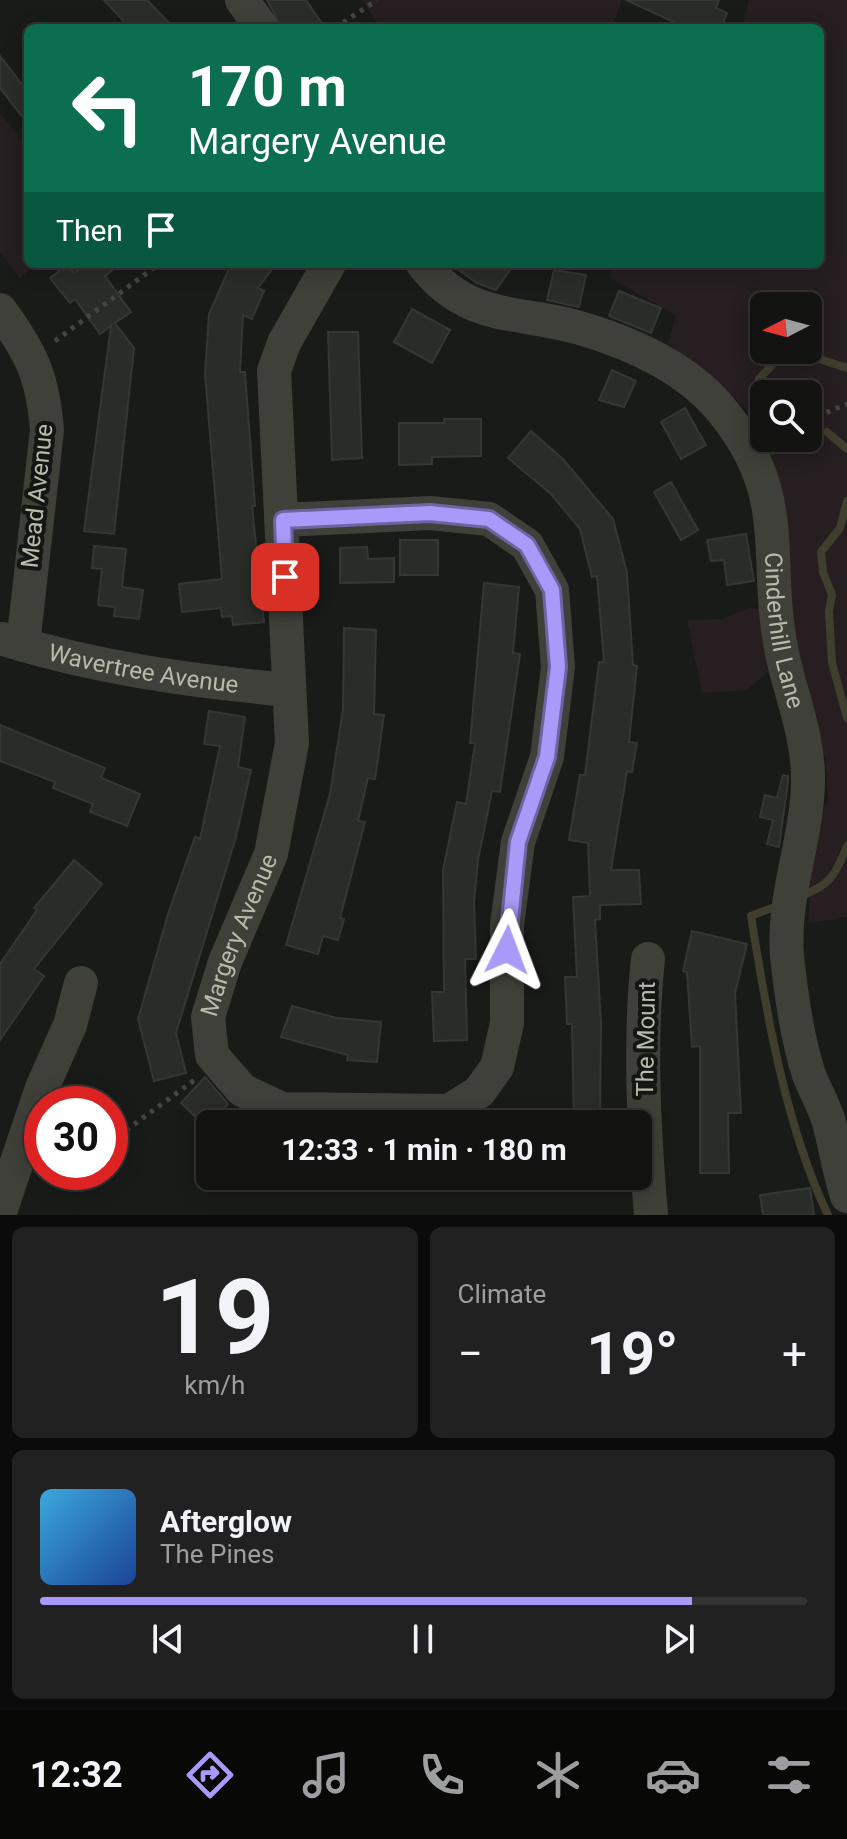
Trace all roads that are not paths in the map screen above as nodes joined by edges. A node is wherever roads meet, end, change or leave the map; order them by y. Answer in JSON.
{"nodes":[{"id":1,"x":242,"y":0,"type":"edge"},
{"id":2,"x":259,"y":24,"type":"edge"},
{"id":3,"x":327,"y":268,"type":"edge"},
{"id":4,"x":427,"y":268,"type":"edge"},
{"id":5,"x":0,"y":310,"type":"edge"},
{"id":6,"x":283,"y":520,"type":"junction"},
{"id":7,"x":12,"y":642,"type":"edge"},
{"id":8,"x":289,"y":690,"type":"junction"},
{"id":9,"x":648,"y":959,"type":"dead end"},
{"id":10,"x":81,"y":983,"type":"dead end"},
{"id":11,"x":847,"y":1196,"type":"edge"},
{"id":12,"x":0,"y":1212,"type":"edge"},
{"id":13,"x":651,"y":1215,"type":"edge"}],
"edges":[{"from":1,"to":2,"type":"street"},
{"from":3,"to":6,"type":"street","name":"Margery Avenue"},
{"from":4,"to":11,"type":"street","name":"Cinderhill Lane"},
{"from":5,"to":7,"type":"street","name":"Mead Avenue"},
{"from":6,"to":8,"type":"street","name":"Margery Avenue"},
{"from":6,"to":8,"type":"street","name":"Margery Avenue"},
{"from":7,"to":8,"type":"street","name":"Wavertree Avenue"},
{"from":9,"to":13,"type":"street","name":"The Mount"},
{"from":10,"to":12,"type":"street"}]}
